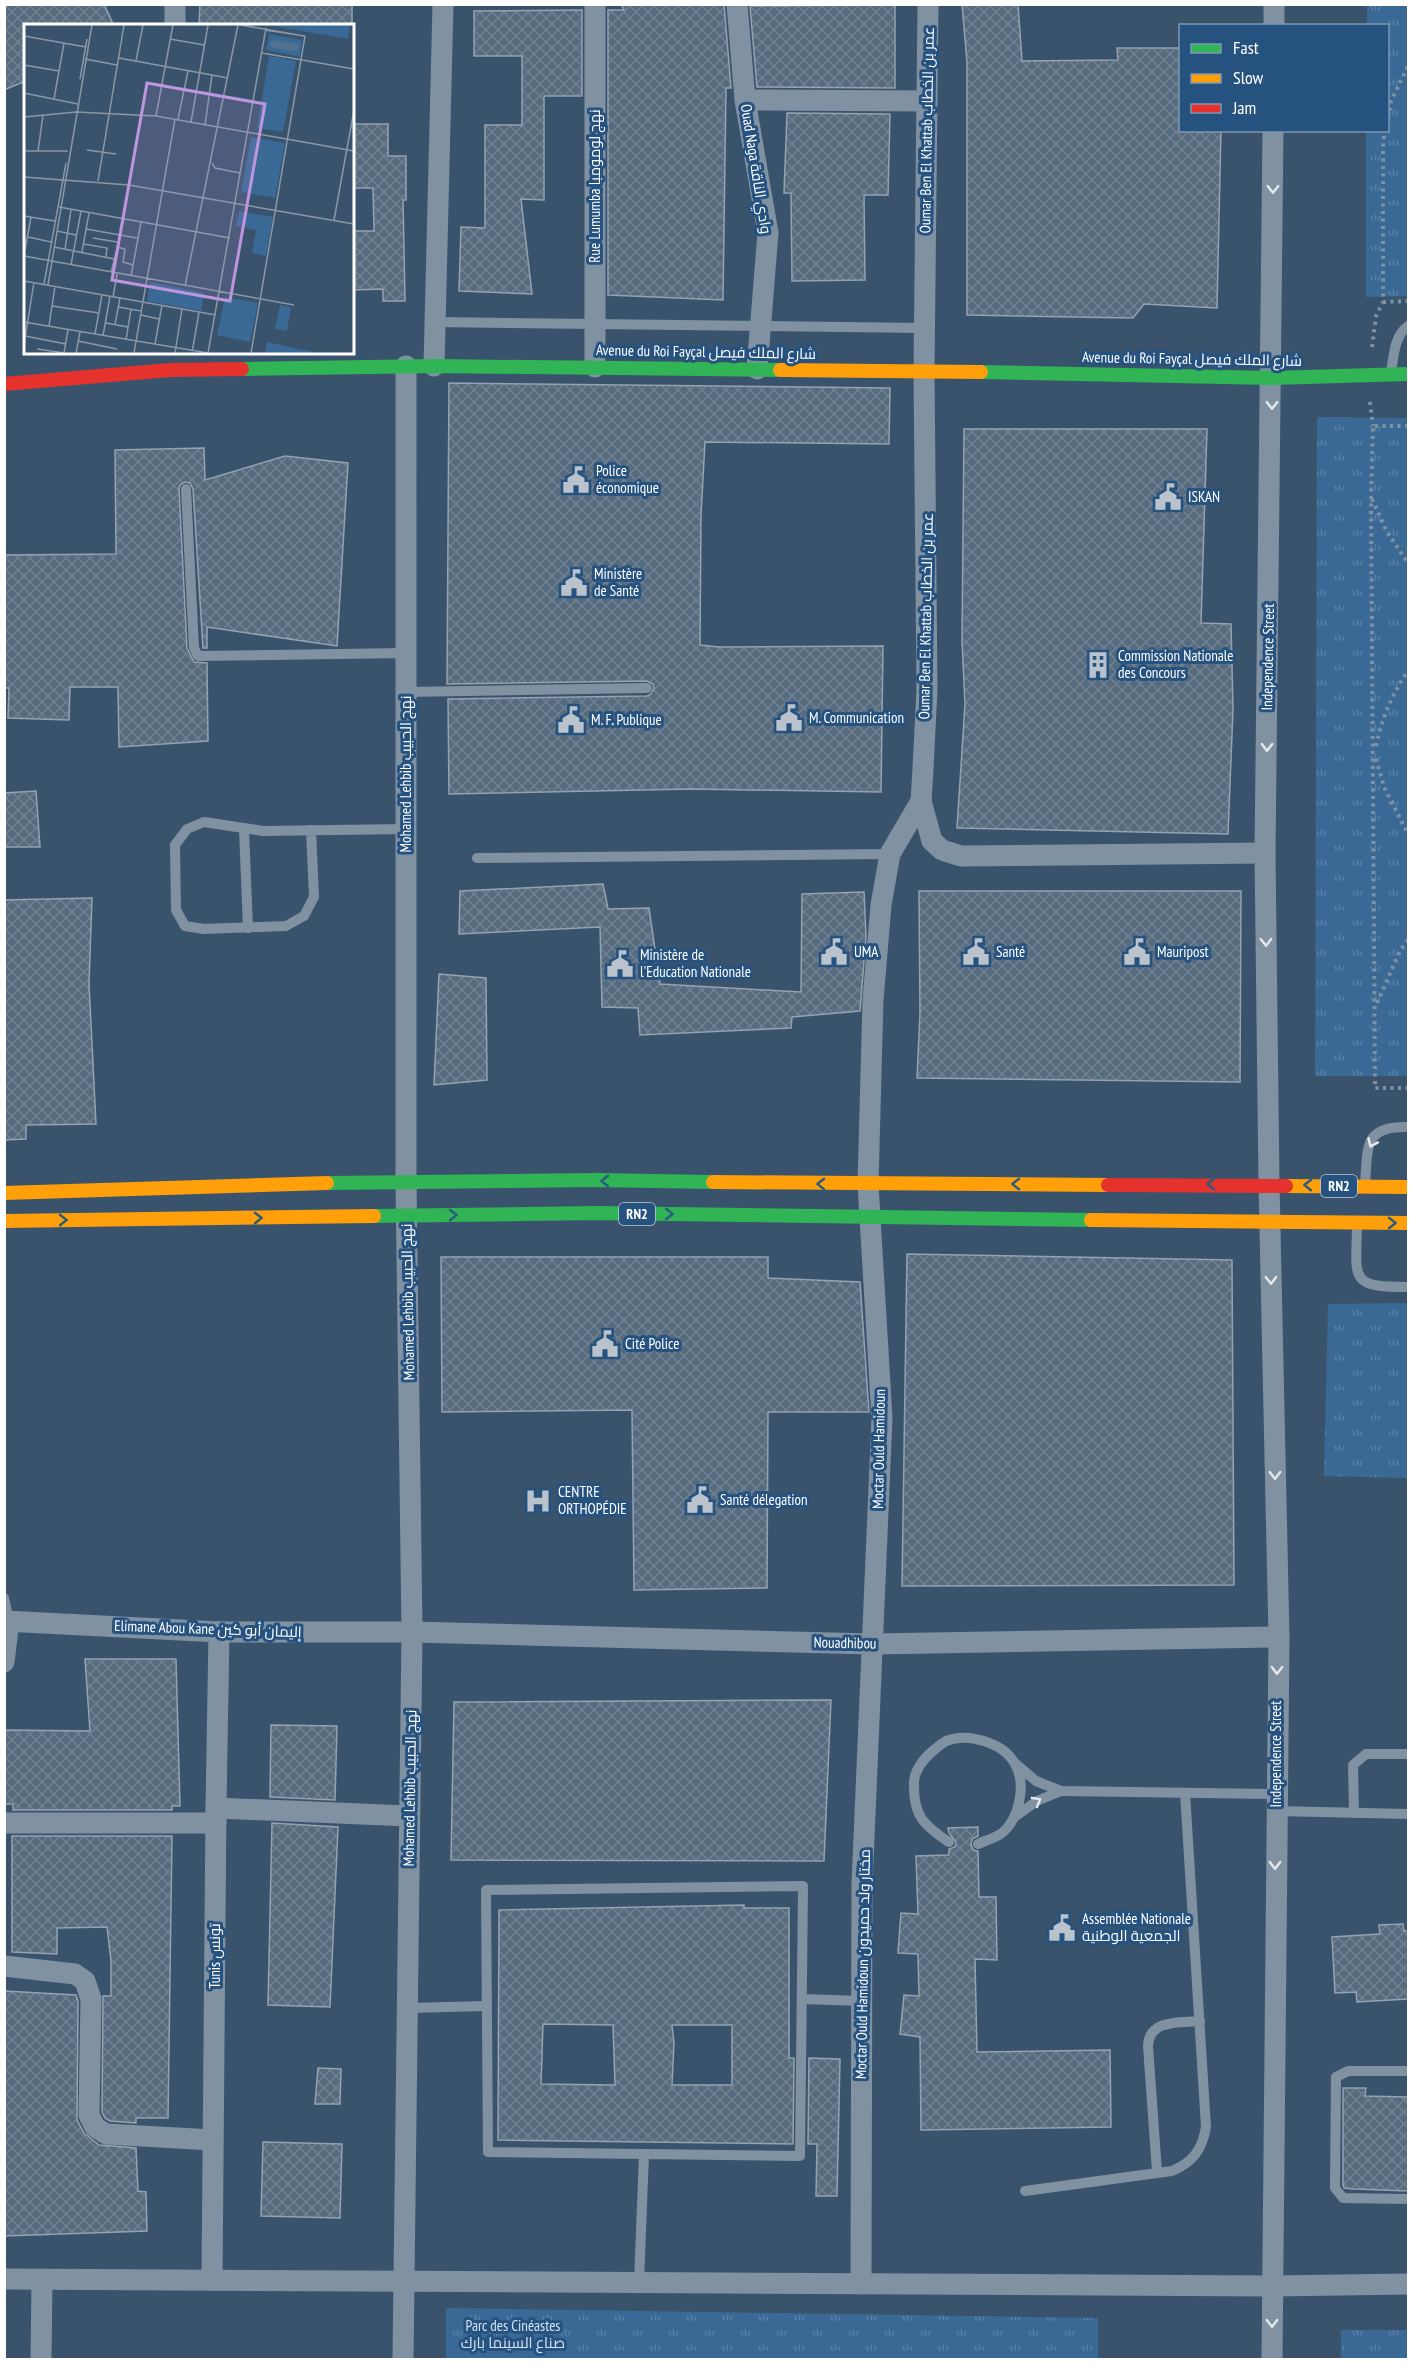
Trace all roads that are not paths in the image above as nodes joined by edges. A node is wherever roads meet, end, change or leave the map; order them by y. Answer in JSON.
{"nodes":[{"id":1,"x":175,"y":4,"type":"edge"},
{"id":2,"x":443,"y":4,"type":"edge"},
{"id":3,"x":595,"y":4,"type":"edge"},
{"id":4,"x":737,"y":4,"type":"edge"},
{"id":5,"x":928,"y":4,"type":"edge"},
{"id":6,"x":1274,"y":4,"type":"edge"},
{"id":7,"x":175,"y":24,"type":"edge"},
{"id":8,"x":1274,"y":24,"type":"edge"},
{"id":9,"x":745,"y":100,"type":"junction"},
{"id":10,"x":927,"y":101,"type":"junction"},
{"id":11,"x":1273,"y":132,"type":"edge"},
{"id":12,"x":435,"y":322,"type":"junction"},
{"id":13,"x":595,"y":323,"type":"junction"},
{"id":14,"x":1408,"y":326,"type":"edge"},
{"id":15,"x":760,"y":327,"type":"junction"},
{"id":16,"x":925,"y":328,"type":"junction"},
{"id":17,"x":171,"y":361,"type":"edge"},
{"id":18,"x":406,"y":366,"type":"junction"},
{"id":19,"x":435,"y":366,"type":"junction"},
{"id":20,"x":594,"y":367,"type":"junction"},
{"id":21,"x":757,"y":369,"type":"junction"},
{"id":22,"x":924,"y":371,"type":"junction"},
{"id":23,"x":1391,"y":374,"type":"junction"},
{"id":24,"x":1408,"y":374,"type":"edge"},
{"id":25,"x":1272,"y":378,"type":"junction"},
{"id":26,"x":4,"y":384,"type":"edge"},
{"id":27,"x":186,"y":489,"type":"dead end"},
{"id":28,"x":406,"y":652,"type":"junction"},
{"id":29,"x":647,"y":688,"type":"dead end"},
{"id":30,"x":406,"y":692,"type":"junction"},
{"id":31,"x":921,"y":801,"type":"junction"},
{"id":32,"x":244,"y":829,"type":"junction"},
{"id":33,"x":406,"y":829,"type":"junction"},
{"id":34,"x":311,"y":830,"type":"junction"},
{"id":35,"x":1265,"y":853,"type":"junction"},
{"id":36,"x":890,"y":854,"type":"junction"},
{"id":37,"x":477,"y":858,"type":"dead end"},
{"id":38,"x":248,"y":928,"type":"junction"},
{"id":39,"x":1408,"y":1127,"type":"edge"},
{"id":40,"x":406,"y":1181,"type":"junction"},
{"id":41,"x":867,"y":1184,"type":"junction"},
{"id":42,"x":1269,"y":1184,"type":"junction"},
{"id":43,"x":1365,"y":1186,"type":"junction"},
{"id":44,"x":1408,"y":1187,"type":"edge"},
{"id":45,"x":4,"y":1192,"type":"edge"},
{"id":46,"x":407,"y":1216,"type":"junction"},
{"id":47,"x":870,"y":1218,"type":"junction"},
{"id":48,"x":4,"y":1221,"type":"edge"},
{"id":49,"x":1270,"y":1221,"type":"junction"},
{"id":50,"x":1408,"y":1222,"type":"edge"},
{"id":51,"x":1357,"y":1223,"type":"junction"},
{"id":52,"x":1408,"y":1287,"type":"edge"},
{"id":53,"x":4,"y":1598,"type":"edge"},
{"id":54,"x":7,"y":1621,"type":"edge"},
{"id":55,"x":219,"y":1632,"type":"junction"},
{"id":56,"x":412,"y":1632,"type":"junction"},
{"id":57,"x":1279,"y":1637,"type":"junction"},
{"id":58,"x":872,"y":1644,"type":"junction"},
{"id":59,"x":4,"y":1662,"type":"edge"},
{"id":60,"x":1408,"y":1754,"type":"edge"},
{"id":61,"x":1015,"y":1764,"type":"junction"},
{"id":62,"x":1061,"y":1791,"type":"junction"},
{"id":63,"x":1185,"y":1793,"type":"junction"},
{"id":64,"x":1276,"y":1803,"type":"junction"},
{"id":65,"x":1354,"y":1813,"type":"junction"},
{"id":66,"x":1408,"y":1814,"type":"edge"},
{"id":67,"x":216,"y":1815,"type":"junction"},
{"id":68,"x":410,"y":1816,"type":"junction"},
{"id":69,"x":1016,"y":1816,"type":"junction"},
{"id":70,"x":4,"y":1823,"type":"edge"},
{"id":71,"x":949,"y":1842,"type":"dead end"},
{"id":72,"x":978,"y":1844,"type":"dead end"},
{"id":73,"x":4,"y":1966,"type":"edge"},
{"id":74,"x":802,"y":1999,"type":"junction"},
{"id":75,"x":862,"y":2001,"type":"junction"},
{"id":76,"x":488,"y":2006,"type":"junction"},
{"id":77,"x":407,"y":2007,"type":"junction"},
{"id":78,"x":1200,"y":2021,"type":"junction"},
{"id":79,"x":1408,"y":2071,"type":"edge"},
{"id":80,"x":213,"y":2140,"type":"junction"},
{"id":81,"x":644,"y":2154,"type":"junction"},
{"id":82,"x":1157,"y":2172,"type":"junction"},
{"id":83,"x":1025,"y":2191,"type":"dead end"},
{"id":84,"x":1408,"y":2199,"type":"edge"},
{"id":85,"x":4,"y":2280,"type":"edge"},
{"id":86,"x":42,"y":2280,"type":"junction"},
{"id":87,"x":212,"y":2280,"type":"junction"},
{"id":88,"x":403,"y":2280,"type":"junction"},
{"id":89,"x":639,"y":2282,"type":"junction"},
{"id":90,"x":861,"y":2284,"type":"junction"},
{"id":91,"x":1408,"y":2284,"type":"edge"},
{"id":92,"x":1272,"y":2286,"type":"junction"},
{"id":93,"x":41,"y":2360,"type":"edge"},
{"id":94,"x":403,"y":2360,"type":"edge"},
{"id":95,"x":1272,"y":2360,"type":"edge"}],
"edges":[{"from":1,"to":7,"type":"street"},
{"from":2,"to":12,"type":"street"},
{"from":3,"to":13,"type":"street","name":"Rue Lumumba نهج لومومبا"},
{"from":4,"to":9,"type":"street","name":"Ouad Naga وادي الناقة"},
{"from":5,"to":10,"type":"street","name":"Oumar Ben El Khattab عمر بن الخطاب"},
{"from":6,"to":8,"type":"street"},
{"from":9,"to":10,"type":"street"},
{"from":9,"to":15,"type":"street","name":"Ouad Naga وادي الناقة"},
{"from":10,"to":16,"type":"street","name":"Oumar Ben El Khattab عمر بن الخطاب"},
{"from":11,"to":25,"type":"street","name":"Independence Street","one_way":true},
{"from":12,"to":13,"type":"lane"},
{"from":12,"to":19,"type":"street"},
{"from":13,"to":15,"type":"lane"},
{"from":13,"to":20,"type":"street","name":"Rue Lumumba نهج لومومبا"},
{"from":14,"to":23,"type":"lane"},
{"from":15,"to":16,"type":"lane"},
{"from":15,"to":21,"type":"street","name":"Ouad Naga وادي الناقة"},
{"from":16,"to":22,"type":"street","name":"Oumar Ben El Khattab عمر بن الخطاب"},
{"from":17,"to":18,"type":"main road","name":"Avenue du Roi Fayçal شارع الملك فيصل"},
{"from":17,"to":26,"type":"main road","name":"Avenue du Roi Fayçal شارع الملك فيصل"},
{"from":18,"to":19,"type":"main road","name":"Avenue du Roi Fayçal شارع الملك فيصل"},
{"from":18,"to":28,"type":"street","name":"Mohamed Lehbib نهج الحبيب"},
{"from":19,"to":20,"type":"main road","name":"Avenue du Roi Fayçal شارع الملك فيصل"},
{"from":20,"to":21,"type":"main road","name":"Avenue du Roi Fayçal شارع الملك فيصل"},
{"from":21,"to":22,"type":"main road","name":"Avenue du Roi Fayçal شارع الملك فيصل"},
{"from":22,"to":25,"type":"main road","name":"Avenue du Roi Fayçal شارع الملك فيصل"},
{"from":22,"to":31,"type":"street","name":"Oumar Ben El Khattab عمر بن الخطاب"},
{"from":23,"to":24,"type":"main road","name":"Avenue du Roi Fayçal شارع الملك فيصل"},
{"from":23,"to":25,"type":"main road","name":"Avenue du Roi Fayçal شارع الملك فيصل"},
{"from":25,"to":35,"type":"street","name":"Independence Street","one_way":true},
{"from":27,"to":28,"type":"lane"},
{"from":28,"to":30,"type":"street","name":"Mohamed Lehbib نهج الحبيب"},
{"from":29,"to":30,"type":"lane"},
{"from":30,"to":33,"type":"street","name":"Mohamed Lehbib نهج الحبيب"},
{"from":31,"to":35,"type":"street"},
{"from":31,"to":36,"type":"street","name":"Oumar Ben El Khattab عمر بن الخطاب"},
{"from":32,"to":34,"type":"lane"},
{"from":32,"to":38,"type":"lane"},
{"from":32,"to":38,"type":"lane"},
{"from":33,"to":34,"type":"lane"},
{"from":33,"to":40,"type":"street","name":"Mohamed Lehbib نهج الحبيب"},
{"from":34,"to":38,"type":"lane"},
{"from":35,"to":42,"type":"street","name":"Independence Street","one_way":true},
{"from":36,"to":37,"type":"lane"},
{"from":36,"to":41,"type":"street","name":"Oumar Ben El Khattab عمر بن الخطاب"},
{"from":39,"to":43,"type":"lane","one_way":true},
{"from":41,"to":40,"type":"main road","number":"RN2","one_way":true},
{"from":40,"to":45,"type":"main road","number":"RN2"},
{"from":40,"to":46,"type":"street","name":"Mohamed Lehbib نهج الحبيب"},
{"from":42,"to":41,"type":"main road","number":"RN2","one_way":true},
{"from":41,"to":47,"type":"street","name":"Oumar Ben El Khattab عمر بن الخطاب"},
{"from":43,"to":42,"type":"main road","number":"RN2","one_way":true},
{"from":42,"to":49,"type":"street","name":"Independence Street"},
{"from":43,"to":44,"type":"main road","number":"RN2"},
{"from":46,"to":47,"type":"main road","number":"RN2","one_way":true},
{"from":48,"to":46,"type":"main road","number":"RN2","one_way":true},
{"from":46,"to":56,"type":"street","name":"Mohamed Lehbib نهج الحبيب"},
{"from":47,"to":49,"type":"main road","number":"RN2"},
{"from":47,"to":58,"type":"street","name":"Moctar Ould Hamidoun"},
{"from":49,"to":51,"type":"main road","number":"RN2"},
{"from":49,"to":57,"type":"street","name":"Independence Street","one_way":true},
{"from":51,"to":50,"type":"main road","number":"RN2","one_way":true},
{"from":51,"to":52,"type":"lane"},
{"from":53,"to":54,"type":"lane"},
{"from":54,"to":55,"type":"street","name":"Elimane Abou Kane إليمان أبو كين"},
{"from":54,"to":59,"type":"street"},
{"from":55,"to":56,"type":"street","name":"Elimane Abou Kane إليمان أبو كين"},
{"from":55,"to":67,"type":"street","name":"Tunis تونس"},
{"from":56,"to":58,"type":"street","name":"Nouadhibou"},
{"from":56,"to":68,"type":"street","name":"Mohamed Lehbib نهج الحبيب"},
{"from":57,"to":58,"type":"street","name":"Nouadhibou"},
{"from":57,"to":64,"type":"street","name":"Independence Street","one_way":true},
{"from":58,"to":75,"type":"street","name":"Moctar Ould Hamidoun مختار ولد حميدون"},
{"from":60,"to":65,"type":"lane"},
{"from":61,"to":62,"type":"lane"},
{"from":61,"to":69,"type":"lane"},
{"from":61,"to":71,"type":"lane"},
{"from":62,"to":63,"type":"lane"},
{"from":69,"to":62,"type":"lane","one_way":true},
{"from":63,"to":64,"type":"lane"},
{"from":63,"to":78,"type":"lane"},
{"from":64,"to":65,"type":"lane"},
{"from":64,"to":92,"type":"street","name":"Independence Street","one_way":true},
{"from":65,"to":66,"type":"lane"},
{"from":67,"to":68,"type":"street"},
{"from":67,"to":70,"type":"street"},
{"from":67,"to":80,"type":"street","name":"Tunis تونس"},
{"from":68,"to":77,"type":"street","name":"Mohamed Lehbib نهج الحبيب"},
{"from":69,"to":72,"type":"lane"},
{"from":73,"to":80,"type":"street"},
{"from":74,"to":75,"type":"lane"},
{"from":74,"to":76,"type":"lane"},
{"from":74,"to":81,"type":"lane"},
{"from":75,"to":90,"type":"street","name":"Moctar Ould Hamidoun مختار ولد حميدون"},
{"from":76,"to":77,"type":"lane"},
{"from":76,"to":81,"type":"lane"},
{"from":77,"to":88,"type":"street","name":"Mohamed Lehbib نهج الحبيب"},
{"from":78,"to":82,"type":"lane"},
{"from":78,"to":82,"type":"lane"},
{"from":79,"to":84,"type":"lane"},
{"from":80,"to":87,"type":"street","name":"Tunis تونس"},
{"from":81,"to":89,"type":"lane"},
{"from":82,"to":83,"type":"lane"},
{"from":85,"to":86,"type":"street"},
{"from":86,"to":87,"type":"street"},
{"from":86,"to":93,"type":"street"},
{"from":87,"to":88,"type":"street"},
{"from":88,"to":89,"type":"street"},
{"from":88,"to":94,"type":"street","name":"Mohamed Lehbib نهج الحبيب"},
{"from":89,"to":90,"type":"street"},
{"from":90,"to":92,"type":"street"},
{"from":91,"to":92,"type":"street"},
{"from":92,"to":95,"type":"street","name":"Independence Street","one_way":true}]}
